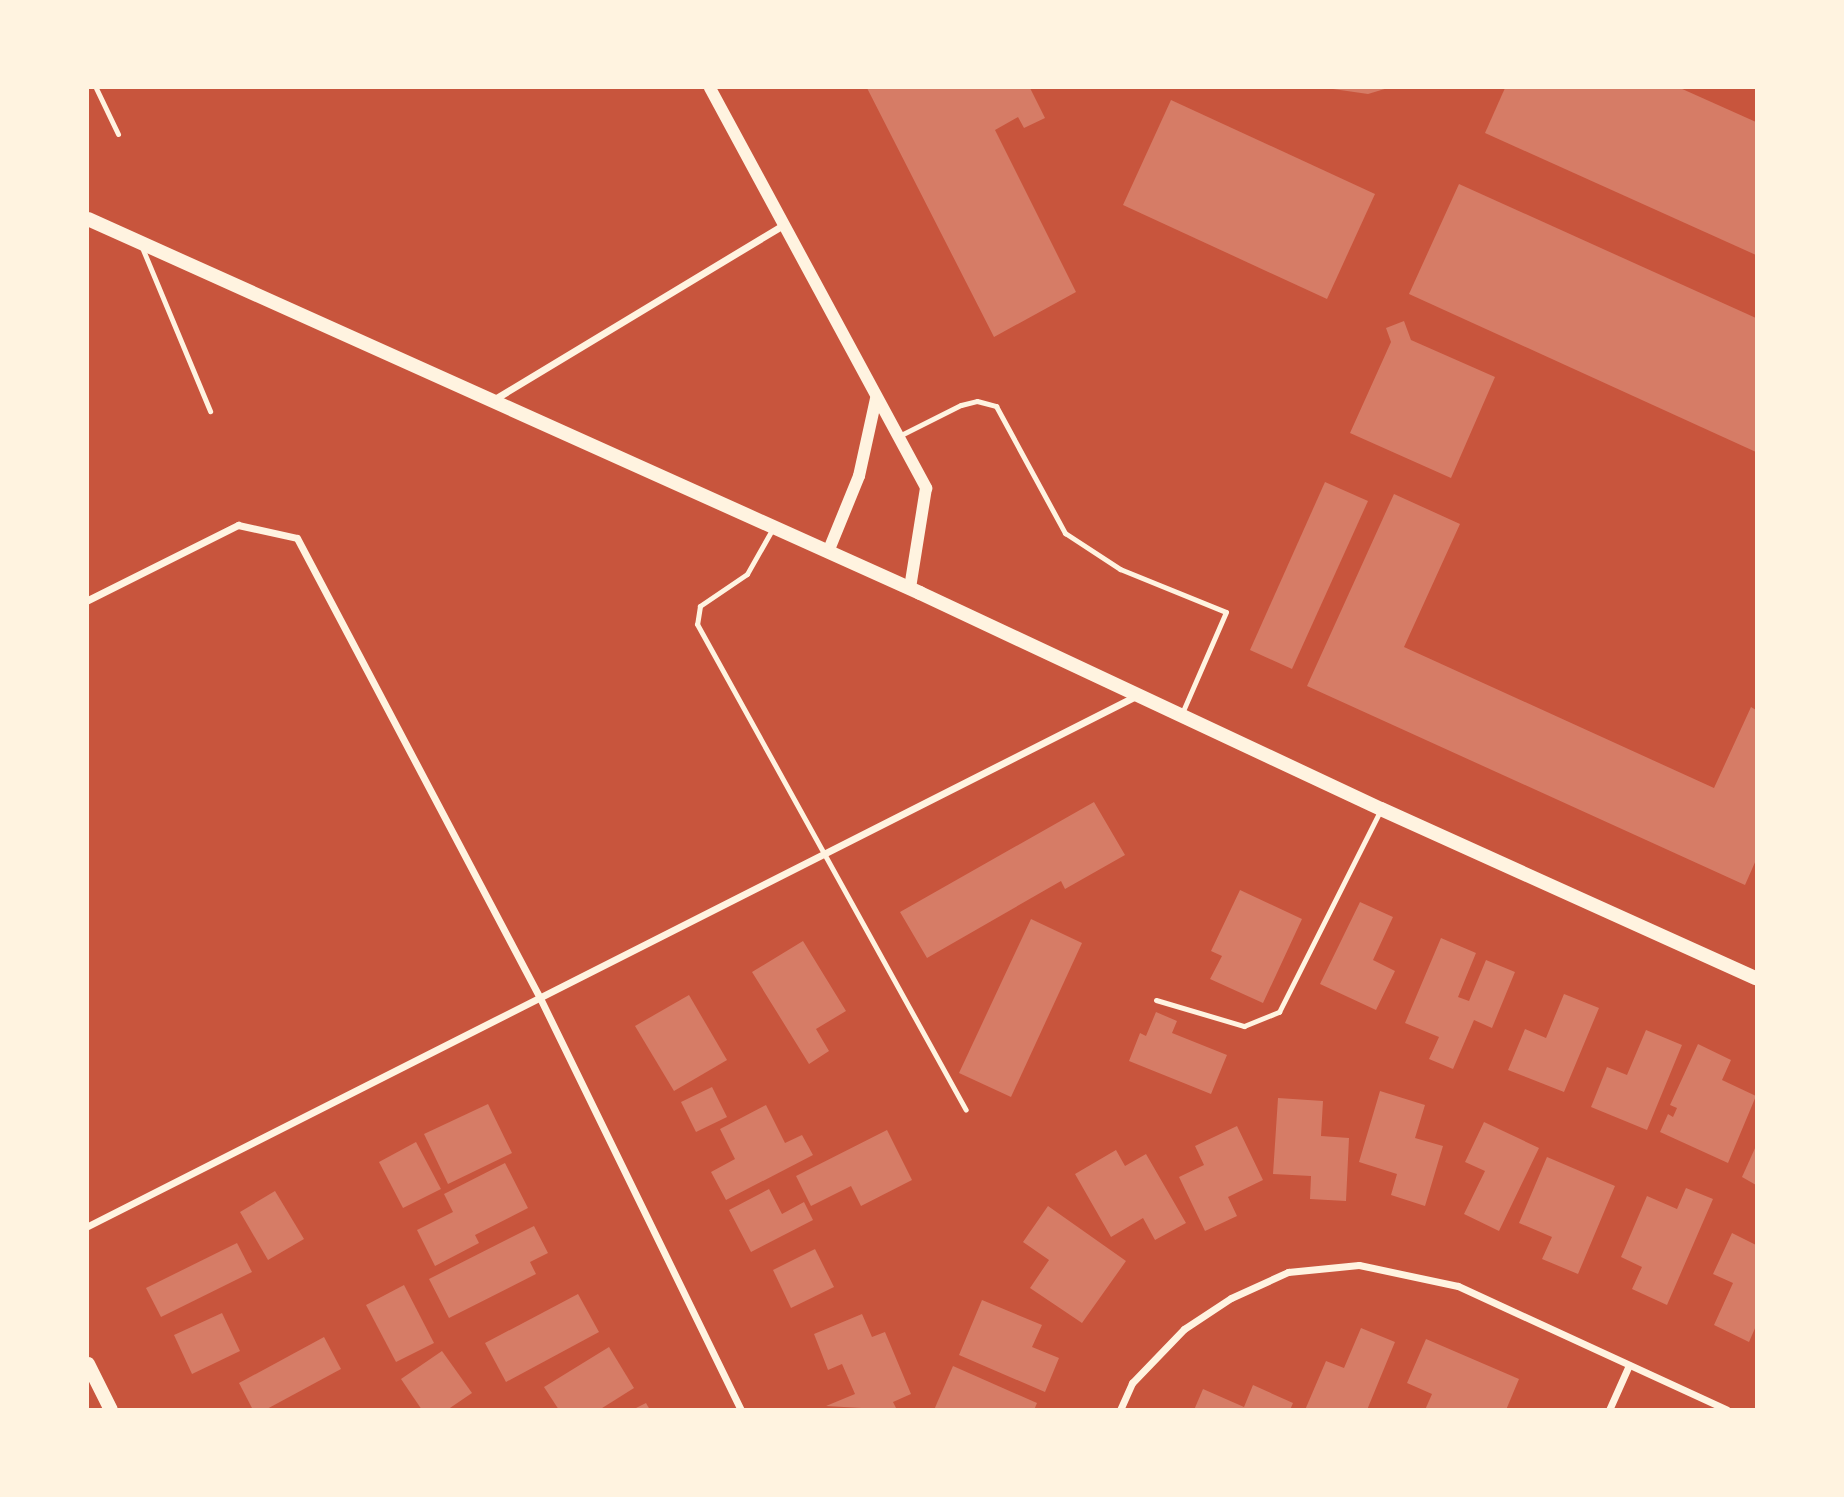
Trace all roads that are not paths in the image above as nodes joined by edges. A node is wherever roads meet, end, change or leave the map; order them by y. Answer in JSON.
{"nodes":[{"id":1,"x":96,"y":88,"type":"edge"},
{"id":2,"x":710,"y":88,"type":"edge"},
{"id":3,"x":118,"y":134,"type":"dead end"},
{"id":4,"x":88,"y":219,"type":"edge"},
{"id":5,"x":782,"y":226,"type":"junction"},
{"id":6,"x":140,"y":242,"type":"junction"},
{"id":7,"x":876,"y":399,"type":"junction"},
{"id":8,"x":493,"y":401,"type":"junction"},
{"id":9,"x":210,"y":411,"type":"dead end"},
{"id":10,"x":898,"y":437,"type":"junction"},
{"id":11,"x":773,"y":527,"type":"junction"},
{"id":12,"x":828,"y":552,"type":"junction"},
{"id":13,"x":910,"y":588,"type":"junction"},
{"id":14,"x":88,"y":600,"type":"edge"},
{"id":15,"x":1137,"y":695,"type":"junction"},
{"id":16,"x":1181,"y":716,"type":"junction"},
{"id":17,"x":1381,"y":809,"type":"junction"},
{"id":18,"x":824,"y":853,"type":"junction"},
{"id":19,"x":1756,"y":978,"type":"edge"},
{"id":20,"x":540,"y":998,"type":"junction"},
{"id":21,"x":1156,"y":1000,"type":"dead end"},
{"id":22,"x":966,"y":1110,"type":"dead end"},
{"id":23,"x":88,"y":1226,"type":"edge"},
{"id":24,"x":88,"y":1364,"type":"edge"},
{"id":25,"x":1629,"y":1364,"type":"junction"},
{"id":26,"x":111,"y":1409,"type":"edge"},
{"id":27,"x":741,"y":1409,"type":"edge"},
{"id":28,"x":1120,"y":1409,"type":"edge"},
{"id":29,"x":1609,"y":1409,"type":"edge"},
{"id":30,"x":1727,"y":1409,"type":"edge"}],
"edges":[{"from":1,"to":3,"type":"lane"},
{"from":2,"to":5,"type":"street"},
{"from":4,"to":6,"type":"main road"},
{"from":5,"to":7,"type":"street"},
{"from":5,"to":8,"type":"street"},
{"from":6,"to":8,"type":"main road"},
{"from":6,"to":9,"type":"lane"},
{"from":7,"to":10,"type":"street"},
{"from":7,"to":12,"type":"street"},
{"from":8,"to":11,"type":"main road"},
{"from":10,"to":13,"type":"street"},
{"from":10,"to":16,"type":"lane"},
{"from":11,"to":12,"type":"main road"},
{"from":11,"to":18,"type":"lane"},
{"from":12,"to":13,"type":"main road"},
{"from":13,"to":15,"type":"main road"},
{"from":14,"to":20,"type":"street"},
{"from":15,"to":16,"type":"main road"},
{"from":15,"to":18,"type":"street"},
{"from":16,"to":17,"type":"main road"},
{"from":17,"to":19,"type":"main road"},
{"from":17,"to":21,"type":"lane"},
{"from":18,"to":20,"type":"street"},
{"from":18,"to":22,"type":"lane"},
{"from":20,"to":23,"type":"street"},
{"from":20,"to":27,"type":"street"},
{"from":24,"to":26,"type":"main road"},
{"from":25,"to":28,"type":"street"},
{"from":25,"to":29,"type":"street"},
{"from":25,"to":30,"type":"street"}]}
